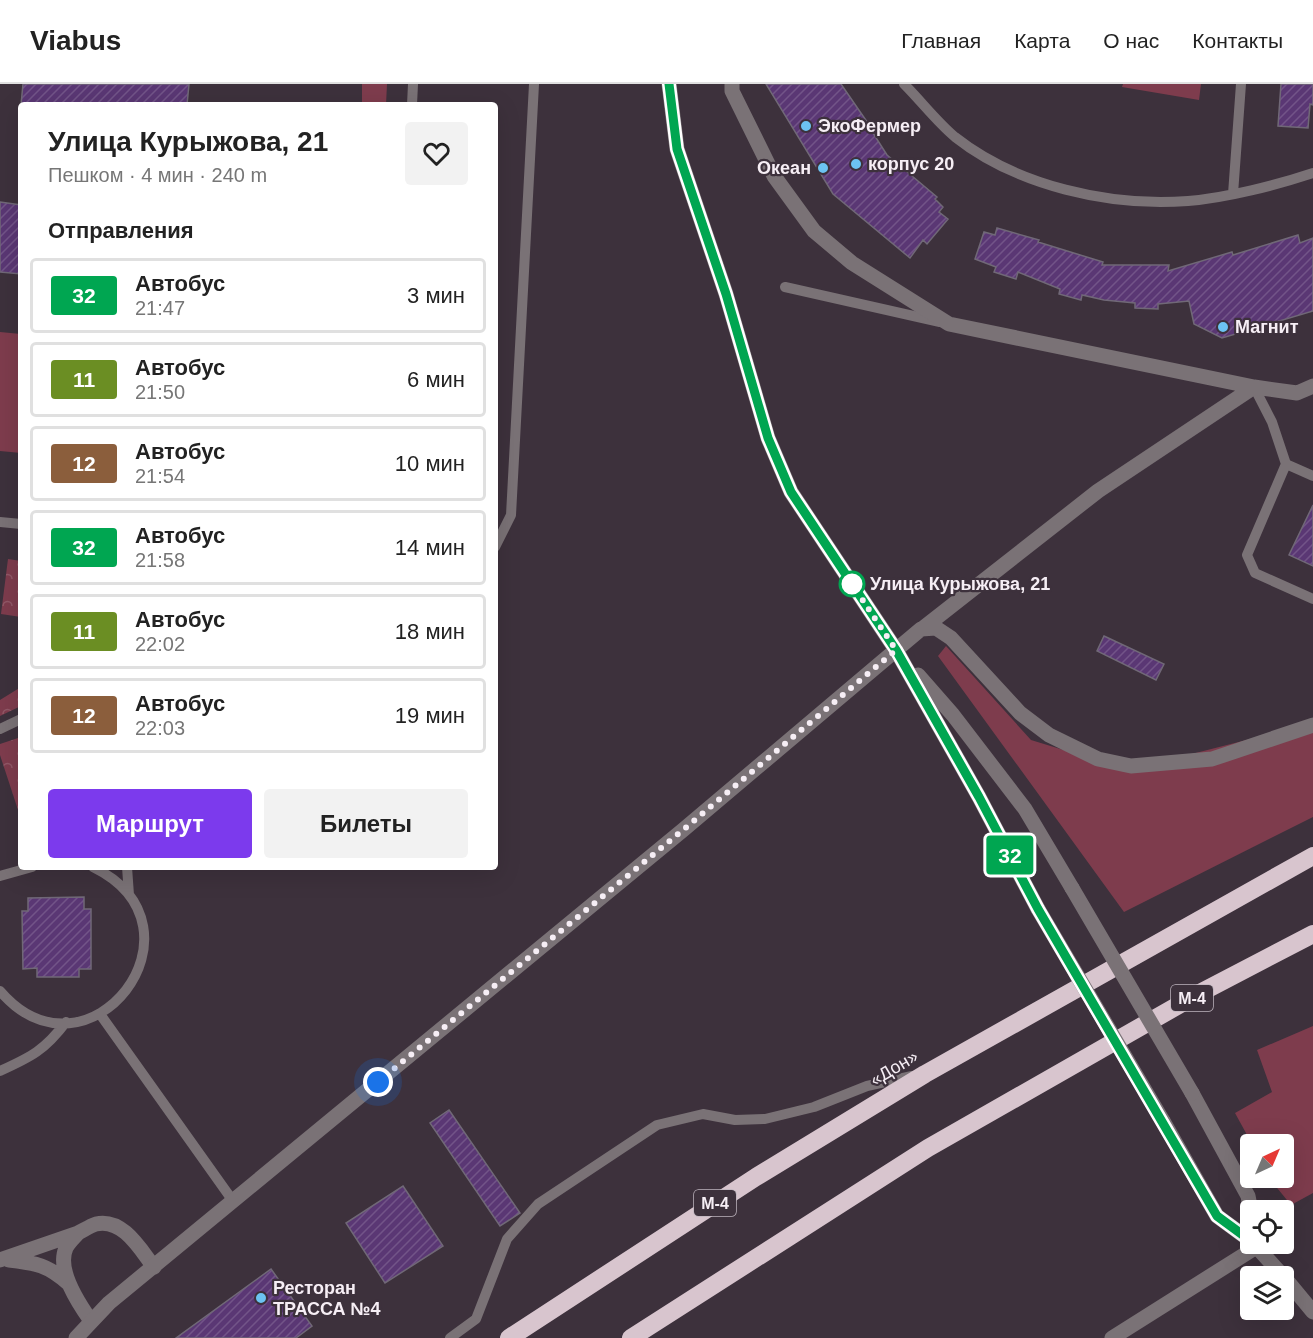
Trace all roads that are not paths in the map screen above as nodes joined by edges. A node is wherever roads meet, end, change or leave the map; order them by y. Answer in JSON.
{"nodes":[{"id":1,"x":412,"y":84,"type":"edge"},
{"id":2,"x":534,"y":84,"type":"edge"},
{"id":3,"x":669,"y":84,"type":"edge"},
{"id":4,"x":904,"y":84,"type":"edge"},
{"id":5,"x":1241,"y":84,"type":"edge"},
{"id":6,"x":732,"y":87,"type":"edge"},
{"id":7,"x":412,"y":102,"type":"edge"},
{"id":8,"x":1313,"y":173,"type":"edge"},
{"id":9,"x":1233,"y":194,"type":"junction"},
{"id":10,"x":785,"y":287,"type":"dead end"},
{"id":11,"x":949,"y":324,"type":"junction"},
{"id":12,"x":1313,"y":386,"type":"edge"},
{"id":13,"x":1254,"y":387,"type":"junction"},
{"id":14,"x":1286,"y":464,"type":"junction"},
{"id":15,"x":1313,"y":476,"type":"edge"},
{"id":16,"x":0,"y":522,"type":"edge"},
{"id":17,"x":18,"y":524,"type":"edge"},
{"id":18,"x":498,"y":542,"type":"edge"},
{"id":19,"x":1313,"y":600,"type":"edge"},
{"id":20,"x":921,"y":629,"type":"junction"},
{"id":21,"x":896,"y":650,"type":"junction"},
{"id":22,"x":18,"y":720,"type":"edge"},
{"id":23,"x":1313,"y":725,"type":"edge"},
{"id":24,"x":0,"y":729,"type":"edge"},
{"id":25,"x":1313,"y":856,"type":"edge"},
{"id":26,"x":21,"y":870,"type":"edge"},
{"id":27,"x":100,"y":870,"type":"edge"},
{"id":28,"x":127,"y":870,"type":"edge"},
{"id":29,"x":0,"y":876,"type":"edge"},
{"id":30,"x":129,"y":895,"type":"junction"},
{"id":31,"x":1313,"y":934,"type":"edge"},
{"id":32,"x":0,"y":991,"type":"edge"},
{"id":33,"x":100,"y":1014,"type":"junction"},
{"id":34,"x":66,"y":1022,"type":"junction"},
{"id":35,"x":0,"y":1071,"type":"edge"},
{"id":36,"x":924,"y":1074,"type":"junction"},
{"id":37,"x":1249,"y":1200,"type":"edge"},
{"id":38,"x":233,"y":1201,"type":"junction"},
{"id":39,"x":78,"y":1233,"type":"junction"},
{"id":40,"x":1240,"y":1233,"type":"edge"},
{"id":41,"x":1240,"y":1254,"type":"edge"},
{"id":42,"x":1264,"y":1254,"type":"edge"},
{"id":43,"x":2,"y":1260,"type":"edge"},
{"id":44,"x":1274,"y":1266,"type":"edge"},
{"id":45,"x":154,"y":1267,"type":"junction"},
{"id":46,"x":69,"y":1284,"type":"junction"},
{"id":47,"x":1294,"y":1289,"type":"edge"},
{"id":48,"x":1313,"y":1312,"type":"edge"},
{"id":49,"x":91,"y":1321,"type":"junction"},
{"id":50,"x":76,"y":1338,"type":"edge"},
{"id":51,"x":450,"y":1338,"type":"edge"},
{"id":52,"x":509,"y":1338,"type":"edge"},
{"id":53,"x":631,"y":1338,"type":"edge"},
{"id":54,"x":1112,"y":1338,"type":"edge"}],
"edges":[{"from":1,"to":7,"type":"lane"},
{"from":2,"to":18,"type":"lane"},
{"from":3,"to":21,"type":"street"},
{"from":4,"to":9,"type":"lane"},
{"from":5,"to":9,"type":"lane"},
{"from":6,"to":11,"type":"street"},
{"from":8,"to":9,"type":"lane"},
{"from":10,"to":11,"type":"lane"},
{"from":11,"to":13,"type":"street"},
{"from":12,"to":13,"type":"street"},
{"from":13,"to":14,"type":"lane"},
{"from":13,"to":20,"type":"street"},
{"from":14,"to":15,"type":"lane"},
{"from":14,"to":19,"type":"lane"},
{"from":16,"to":17,"type":"lane"},
{"from":20,"to":21,"type":"street"},
{"from":20,"to":23,"type":"street"},
{"from":21,"to":37,"type":"street","bridge":true},
{"from":21,"to":38,"type":"street"},
{"from":21,"to":40,"type":"street","bridge":true},
{"from":22,"to":24,"type":"lane"},
{"from":25,"to":36,"type":"highway","name":"«Дон»","number":"М-4"},
{"from":26,"to":29,"type":"lane"},
{"from":27,"to":30,"type":"lane"},
{"from":28,"to":30,"type":"lane"},
{"from":30,"to":33,"type":"lane"},
{"from":31,"to":53,"type":"highway","number":"М-4"},
{"from":32,"to":34,"type":"lane"},
{"from":33,"to":34,"type":"lane"},
{"from":33,"to":38,"type":"lane"},
{"from":34,"to":35,"type":"lane"},
{"from":36,"to":51,"type":"lane"},
{"from":36,"to":52,"type":"highway","name":"«Дон»","number":"М-4"},
{"from":38,"to":45,"type":"street"},
{"from":39,"to":43,"type":"street"},
{"from":39,"to":45,"type":"street"},
{"from":39,"to":46,"type":"street"},
{"from":41,"to":54,"type":"street"},
{"from":42,"to":44,"type":"street"},
{"from":43,"to":46,"type":"street"},
{"from":45,"to":49,"type":"street"},
{"from":46,"to":49,"type":"street"},
{"from":47,"to":48,"type":"street"},
{"from":49,"to":50,"type":"street"}]}
